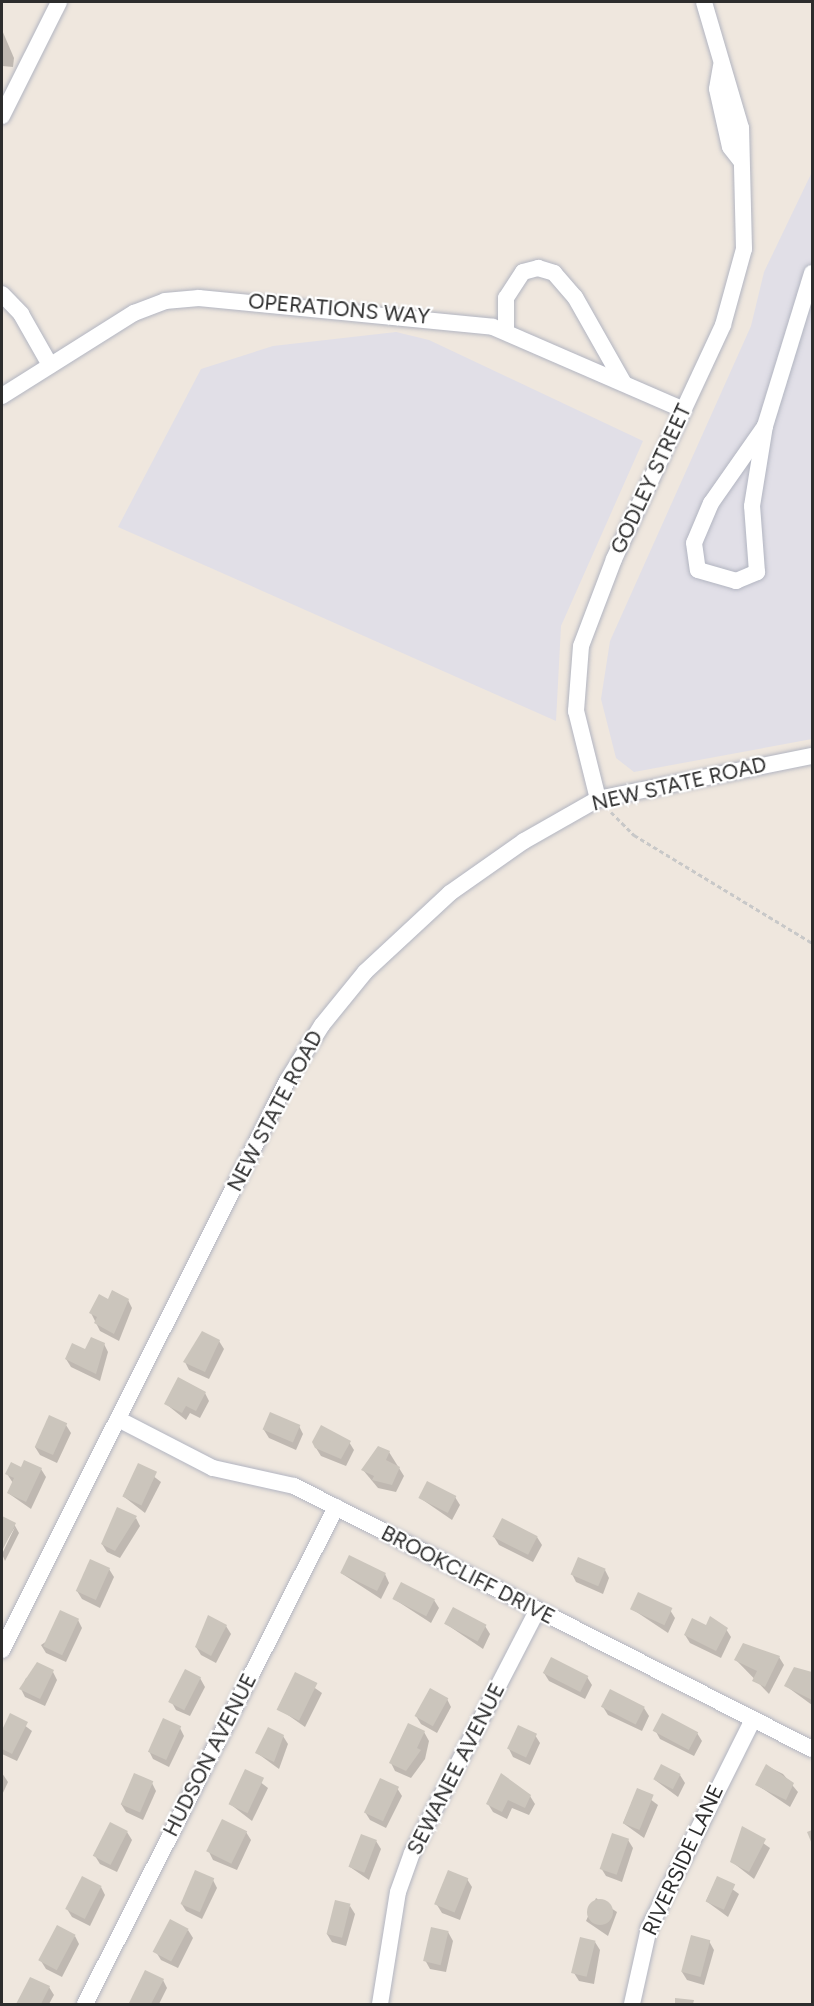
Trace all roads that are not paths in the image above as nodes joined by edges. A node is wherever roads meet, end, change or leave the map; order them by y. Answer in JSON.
{"nodes":[{"id":1,"x":59,"y":2,"type":"edge"},
{"id":2,"x":704,"y":2,"type":"edge"},
{"id":3,"x":2,"y":116,"type":"edge"},
{"id":4,"x":813,"y":273,"type":"edge"},
{"id":5,"x":2,"y":294,"type":"edge"},
{"id":6,"x":506,"y":331,"type":"junction"},
{"id":7,"x":50,"y":365,"type":"junction"},
{"id":8,"x":623,"y":382,"type":"junction"},
{"id":9,"x":2,"y":396,"type":"edge"},
{"id":10,"x":684,"y":410,"type":"junction"},
{"id":11,"x":765,"y":426,"type":"junction"},
{"id":12,"x":813,"y":756,"type":"edge"},
{"id":13,"x":598,"y":799,"type":"junction"},
{"id":14,"x":118,"y":1419,"type":"junction"},
{"id":15,"x":336,"y":1507,"type":"junction"},
{"id":16,"x":537,"y":1611,"type":"junction"},
{"id":17,"x":2,"y":1650,"type":"edge"},
{"id":18,"x":752,"y":1721,"type":"junction"},
{"id":19,"x":813,"y":1749,"type":"edge"},
{"id":20,"x":85,"y":2004,"type":"edge"},
{"id":21,"x":380,"y":2004,"type":"edge"},
{"id":22,"x":632,"y":2004,"type":"edge"}],
"edges":[{"from":1,"to":3,"type":"street"},
{"from":2,"to":10,"type":"street","name":"GODLEY STREET"},
{"from":4,"to":11,"type":"street"},
{"from":5,"to":7,"type":"street"},
{"from":6,"to":7,"type":"street","name":"OPERATIONS WAY"},
{"from":6,"to":8,"type":"street","name":"OPERATIONS WAY"},
{"from":6,"to":8,"type":"street"},
{"from":7,"to":9,"type":"street","name":"OPERATIONS WAY"},
{"from":8,"to":10,"type":"street","name":"OPERATIONS WAY"},
{"from":10,"to":13,"type":"street","name":"GODLEY STREET"},
{"from":11,"to":11,"type":"street"},
{"from":12,"to":13,"type":"street","name":"NEW STATE ROAD"},
{"from":13,"to":14,"type":"street","name":"NEW STATE ROAD"},
{"from":14,"to":15,"type":"street","name":"BROOKCLIFF DRIVE"},
{"from":14,"to":17,"type":"street","name":"NEW STATE ROAD"},
{"from":15,"to":16,"type":"street","name":"BROOKCLIFF DRIVE"},
{"from":15,"to":20,"type":"street","name":"HUDSON AVENUE"},
{"from":16,"to":18,"type":"street","name":"BROOKCLIFF DRIVE"},
{"from":16,"to":21,"type":"street","name":"SEWANEE AVENUE"},
{"from":18,"to":19,"type":"street","name":"BROOKCLIFF DRIVE"},
{"from":18,"to":22,"type":"street","name":"RIVERSIDE LANE"}]}
